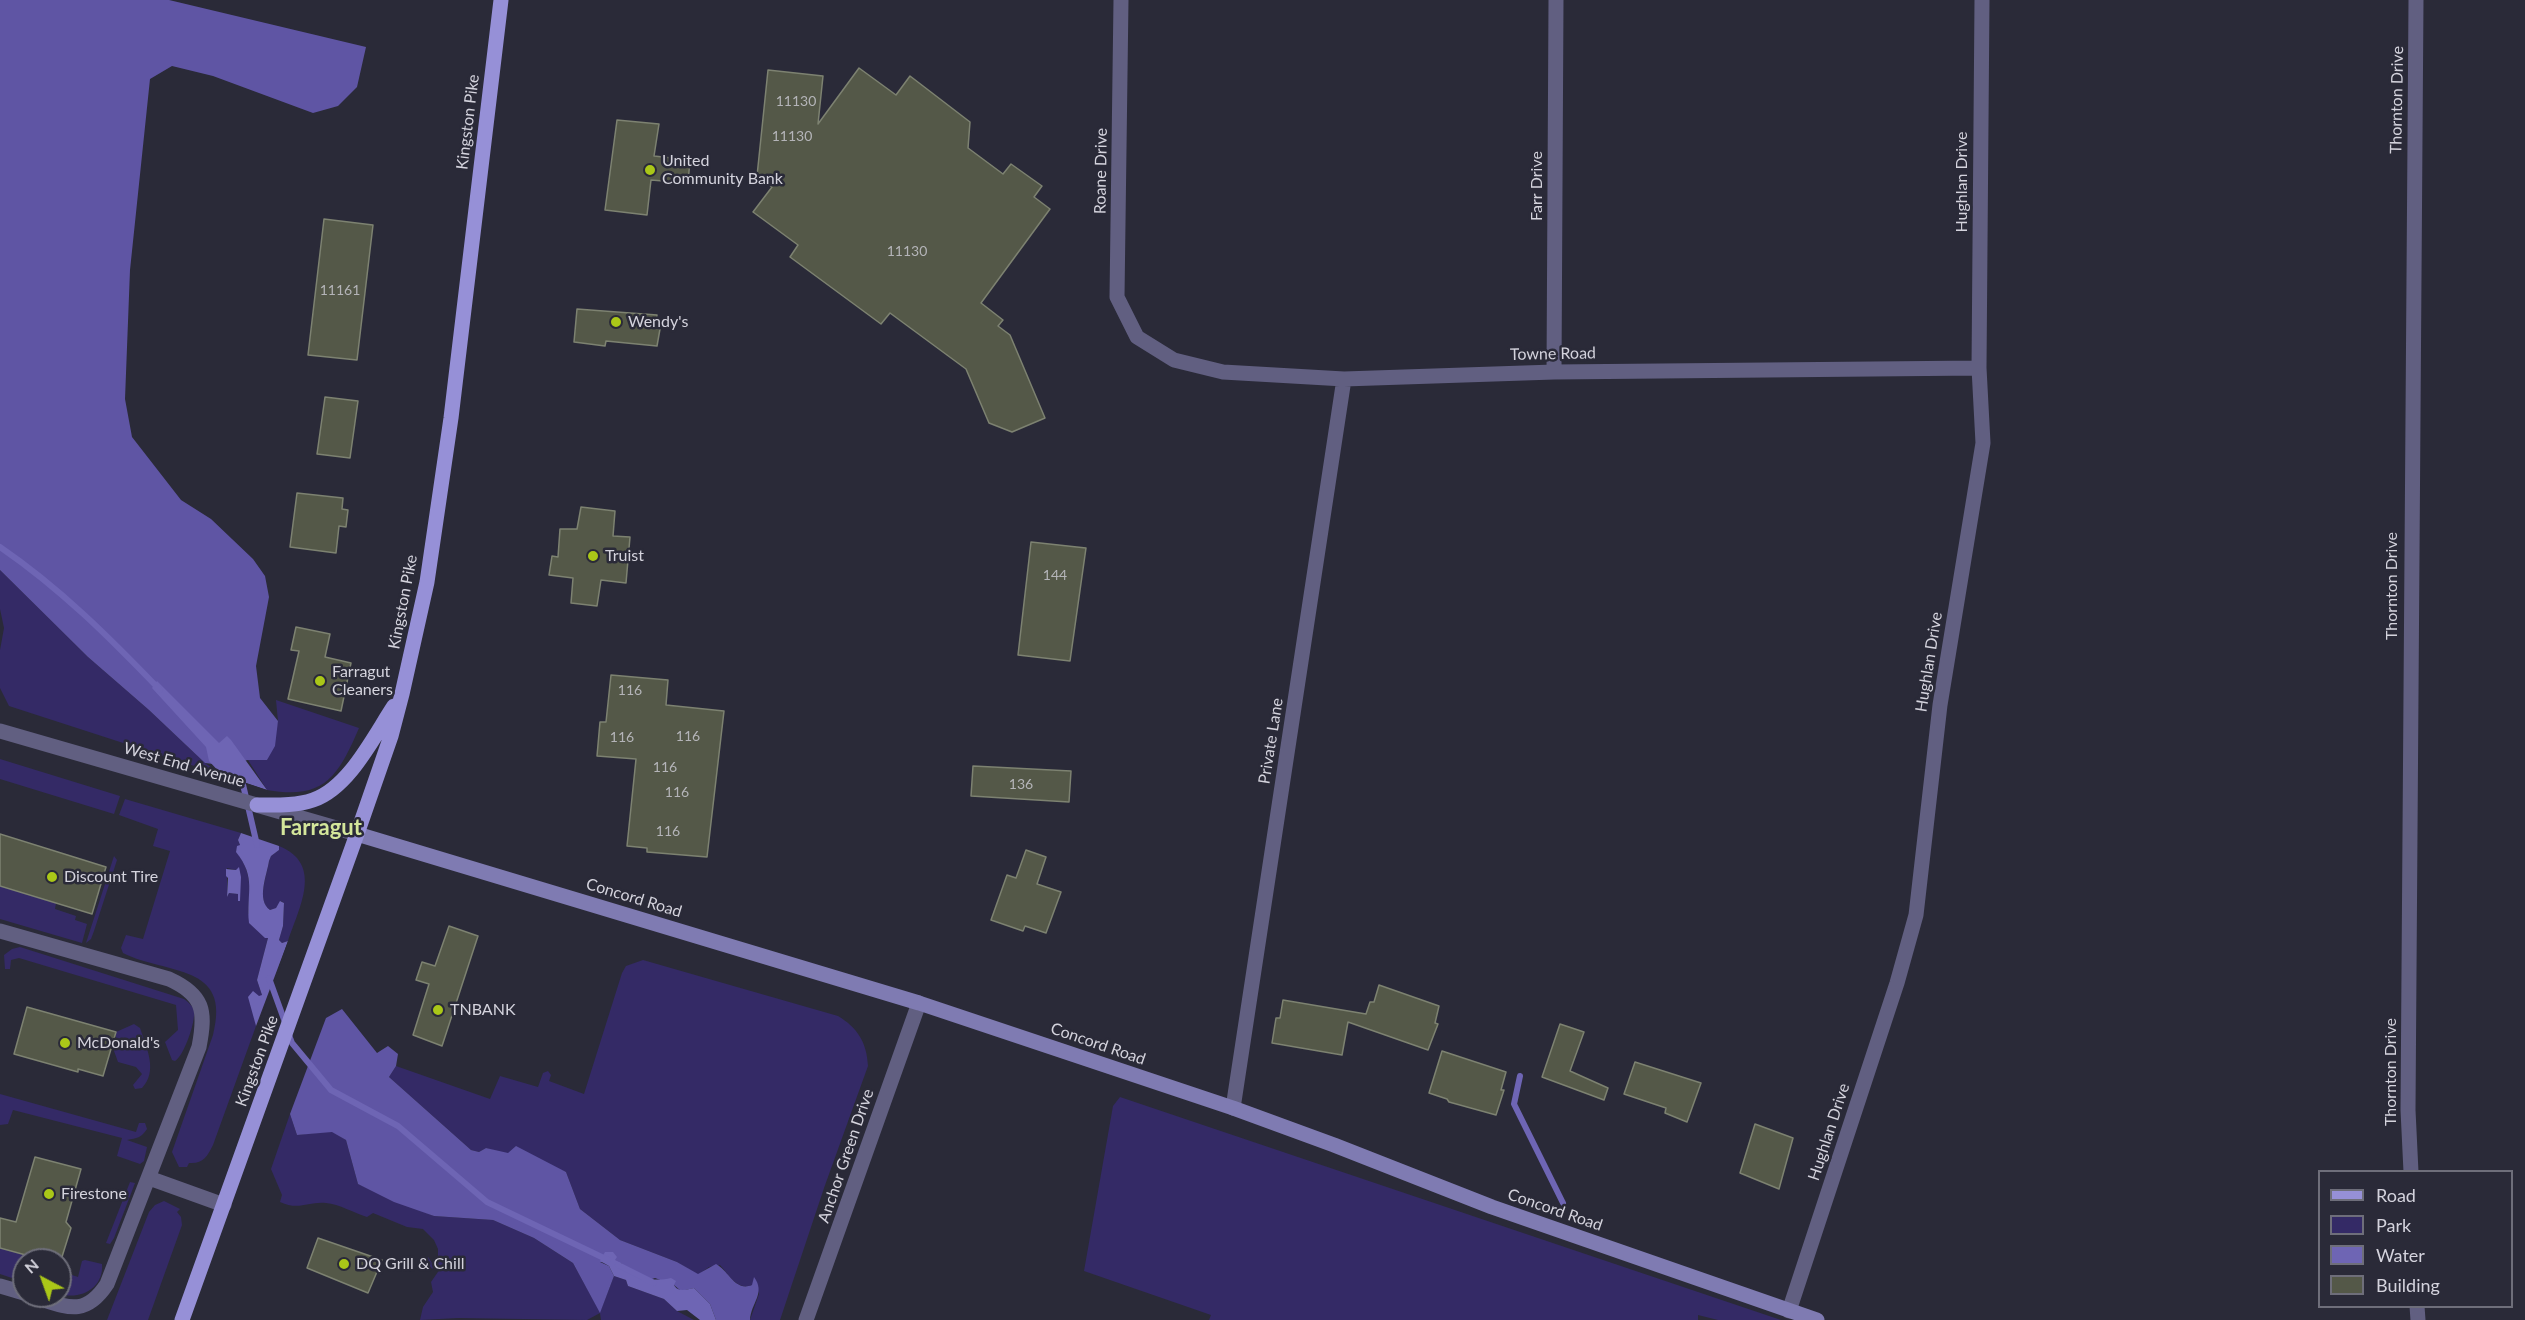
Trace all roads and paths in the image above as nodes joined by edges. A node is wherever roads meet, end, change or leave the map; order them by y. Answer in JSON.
{"nodes":[{"id":1,"x":501,"y":0,"type":"edge"},
{"id":2,"x":1120,"y":0,"type":"edge"},
{"id":3,"x":1556,"y":0,"type":"edge"},
{"id":4,"x":1982,"y":0,"type":"edge"},
{"id":5,"x":2416,"y":0,"type":"edge"},
{"id":6,"x":1137,"y":337,"type":"joint"},
{"id":7,"x":1979,"y":368,"type":"junction"},
{"id":8,"x":1554,"y":372,"type":"junction"},
{"id":9,"x":1344,"y":379,"type":"junction"},
{"id":10,"x":402,"y":694,"type":"junction"},
{"id":11,"x":0,"y":731,"type":"edge"},
{"id":12,"x":263,"y":806,"type":"junction"},
{"id":13,"x":357,"y":834,"type":"junction"},
{"id":14,"x":0,"y":931,"type":"edge"},
{"id":15,"x":919,"y":1003,"type":"junction"},
{"id":16,"x":1233,"y":1108,"type":"junction"},
{"id":17,"x":2411,"y":1170,"type":"edge"},
{"id":18,"x":149,"y":1178,"type":"junction"},
{"id":19,"x":224,"y":1205,"type":"junction"},
{"id":20,"x":69,"y":1308,"type":"edge"},
{"id":21,"x":1789,"y":1311,"type":"junction"},
{"id":22,"x":182,"y":1320,"type":"edge"},
{"id":23,"x":806,"y":1320,"type":"edge"},
{"id":24,"x":1817,"y":1320,"type":"edge"}],
"edges":[{"from":1,"to":10,"type":"main road","name":"Kingston Pike"},
{"from":2,"to":6,"type":"street","name":"Roane Drive"},
{"from":3,"to":8,"type":"street","name":"Farr Drive"},
{"from":4,"to":7,"type":"street","name":"Hughlan Drive"},
{"from":5,"to":17,"type":"street","name":"Thornton Drive"},
{"from":6,"to":9,"type":"street","name":"Towne Road"},
{"from":7,"to":8,"type":"street","name":"Towne Road"},
{"from":7,"to":21,"type":"street","name":"Hughlan Drive"},
{"from":8,"to":9,"type":"street","name":"Towne Road"},
{"from":9,"to":16,"type":"street","name":"Private Lane"},
{"from":10,"to":12,"type":"main road"},
{"from":10,"to":13,"type":"main road","name":"Kingston Pike"},
{"from":11,"to":12,"type":"street","name":"West End Avenue"},
{"from":12,"to":13,"type":"street","name":"West End Avenue"},
{"from":13,"to":15,"type":"street","name":"Concord Road"},
{"from":13,"to":19,"type":"main road","name":"Kingston Pike"},
{"from":14,"to":18,"type":"street"},
{"from":15,"to":16,"type":"street","name":"Concord Road"},
{"from":15,"to":23,"type":"street","name":"Anchor Green Drive"},
{"from":16,"to":21,"type":"street","name":"Concord Road"},
{"from":18,"to":19,"type":"street"},
{"from":18,"to":20,"type":"street"},
{"from":19,"to":22,"type":"main road","name":"Kingston Pike"},
{"from":21,"to":24,"type":"street","name":"Concord Road"}]}
